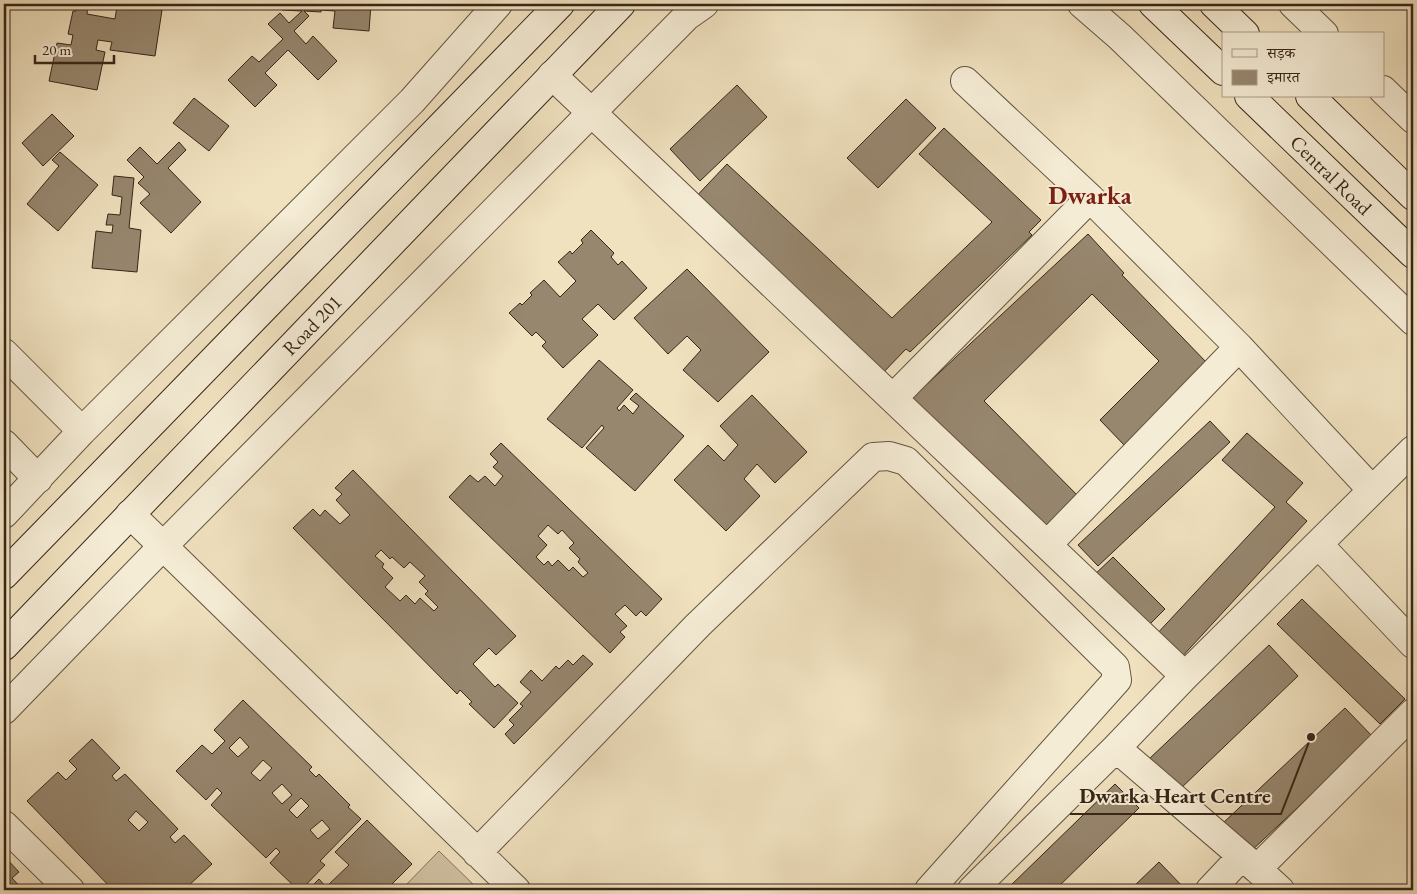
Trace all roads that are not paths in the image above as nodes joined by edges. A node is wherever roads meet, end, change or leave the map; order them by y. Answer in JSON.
{"nodes":[{"id":1,"x":498,"y":4,"type":"edge"},
{"id":2,"x":560,"y":4,"type":"edge"},
{"id":3,"x":621,"y":4,"type":"edge"},
{"id":4,"x":704,"y":4,"type":"edge"},
{"id":5,"x":1082,"y":4,"type":"edge"},
{"id":6,"x":1153,"y":4,"type":"edge"},
{"id":7,"x":1214,"y":4,"type":"edge"},
{"id":8,"x":1293,"y":4,"type":"edge"},
{"id":9,"x":1243,"y":32,"type":"edge"},
{"id":10,"x":1322,"y":32,"type":"edge"},
{"id":11,"x":1222,"y":70,"type":"edge"},
{"id":12,"x":552,"y":76,"type":"junction"},
{"id":13,"x":965,"y":81,"type":"dead end"},
{"id":14,"x":1384,"y":91,"type":"edge"},
{"id":15,"x":1251,"y":98,"type":"edge"},
{"id":16,"x":1312,"y":98,"type":"edge"},
{"id":17,"x":591,"y":113,"type":"junction"},
{"id":18,"x":1411,"y":114,"type":"edge"},
{"id":19,"x":1413,"y":196,"type":"edge"},
{"id":20,"x":1090,"y":198,"type":"junction"},
{"id":21,"x":1413,"y":254,"type":"edge"},
{"id":22,"x":1413,"y":320,"type":"edge"},
{"id":23,"x":1239,"y":347,"type":"junction"},
{"id":24,"x":4,"y":353,"type":"edge"},
{"id":25,"x":893,"y":398,"type":"junction"},
{"id":26,"x":82,"y":431,"type":"junction"},
{"id":27,"x":4,"y":444,"type":"edge"},
{"id":28,"x":1413,"y":450,"type":"edge"},
{"id":29,"x":38,"y":479,"type":"junction"},
{"id":30,"x":1372,"y":490,"type":"junction"},
{"id":31,"x":4,"y":514,"type":"edge"},
{"id":32,"x":130,"y":514,"type":"junction"},
{"id":33,"x":1047,"y":545,"type":"junction"},
{"id":34,"x":1319,"y":545,"type":"junction"},
{"id":35,"x":163,"y":546,"type":"junction"},
{"id":36,"x":4,"y":576,"type":"edge"},
{"id":37,"x":1413,"y":644,"type":"edge"},
{"id":38,"x":4,"y":646,"type":"edge"},
{"id":39,"x":1185,"y":676,"type":"junction"},
{"id":40,"x":4,"y":710,"type":"edge"},
{"id":41,"x":1413,"y":713,"type":"edge"},
{"id":42,"x":1116,"y":748,"type":"junction"},
{"id":43,"x":4,"y":825,"type":"edge"},
{"id":44,"x":477,"y":853,"type":"junction"},
{"id":45,"x":1249,"y":863,"type":"junction"},
{"id":46,"x":70,"y":890,"type":"edge"},
{"id":47,"x":516,"y":890,"type":"edge"},
{"id":48,"x":929,"y":890,"type":"edge"},
{"id":49,"x":972,"y":890,"type":"edge"},
{"id":50,"x":1210,"y":890,"type":"edge"},
{"id":51,"x":1280,"y":890,"type":"edge"}],
"edges":[{"from":1,"to":26,"type":"street"},
{"from":2,"to":36,"type":"street"},
{"from":3,"to":12,"type":"street","name":"Road 201"},
{"from":4,"to":17,"type":"street"},
{"from":5,"to":22,"type":"street"},
{"from":6,"to":11,"type":"street"},
{"from":7,"to":9,"type":"street"},
{"from":8,"to":10,"type":"street"},
{"from":12,"to":17,"type":"street"},
{"from":12,"to":32,"type":"street","name":"Road 201"},
{"from":13,"to":20,"type":"street"},
{"from":14,"to":18,"type":"street"},
{"from":15,"to":21,"type":"street","name":"Central Road"},
{"from":16,"to":19,"type":"street","name":"Central Road"},
{"from":17,"to":25,"type":"street"},
{"from":17,"to":35,"type":"street"},
{"from":20,"to":23,"type":"street"},
{"from":20,"to":25,"type":"street"},
{"from":23,"to":30,"type":"street"},
{"from":23,"to":33,"type":"street"},
{"from":24,"to":26,"type":"street"},
{"from":25,"to":33,"type":"street"},
{"from":26,"to":29,"type":"street"},
{"from":27,"to":29,"type":"street"},
{"from":28,"to":30,"type":"street"},
{"from":29,"to":31,"type":"street"},
{"from":30,"to":34,"type":"street"},
{"from":32,"to":35,"type":"street"},
{"from":32,"to":38,"type":"street","name":"Road 201"},
{"from":33,"to":39,"type":"street"},
{"from":34,"to":37,"type":"street"},
{"from":34,"to":39,"type":"street"},
{"from":35,"to":40,"type":"street"},
{"from":35,"to":44,"type":"street"},
{"from":39,"to":42,"type":"street"},
{"from":41,"to":45,"type":"street"},
{"from":42,"to":45,"type":"street"},
{"from":42,"to":49,"type":"street"},
{"from":43,"to":46,"type":"street"},
{"from":44,"to":47,"type":"street"},
{"from":44,"to":48,"type":"street"},
{"from":45,"to":50,"type":"street"},
{"from":45,"to":51,"type":"street"}]}
